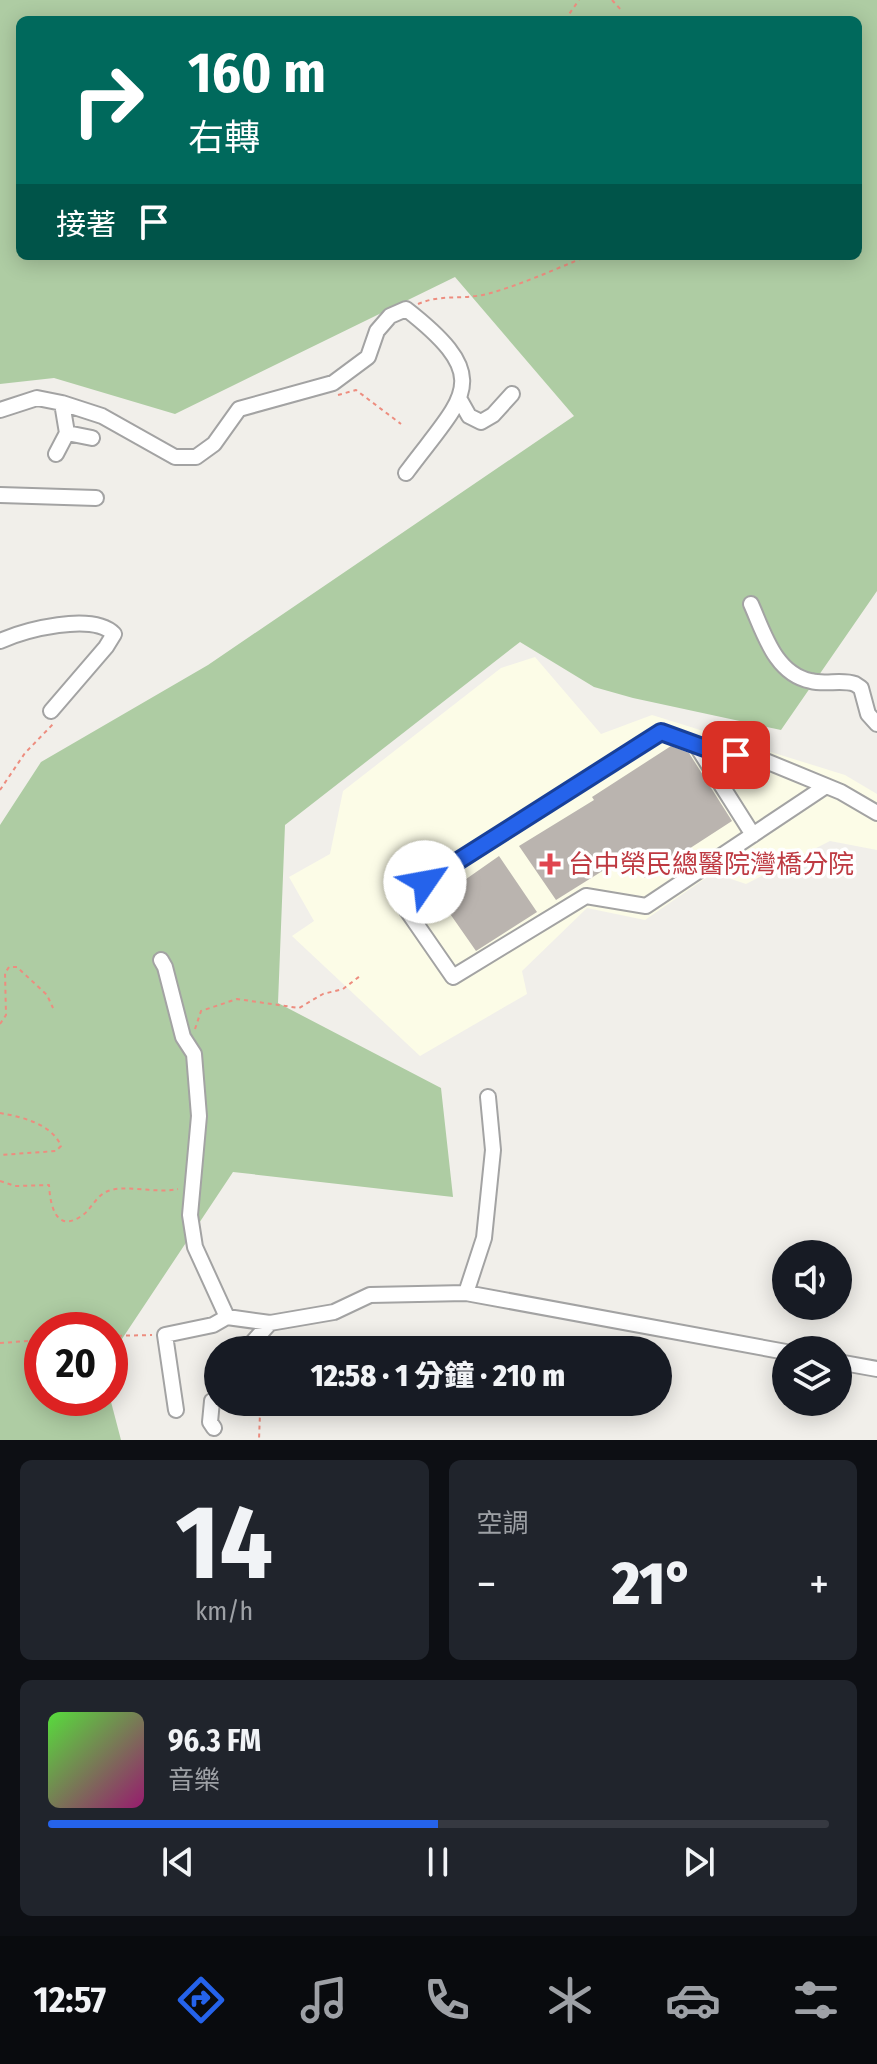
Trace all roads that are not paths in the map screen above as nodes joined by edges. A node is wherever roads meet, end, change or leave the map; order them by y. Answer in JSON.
{"nodes":[{"id":1,"x":512,"y":394,"type":"dead end"},
{"id":2,"x":460,"y":400,"type":"junction"},
{"id":3,"x":62,"y":403,"type":"junction"},
{"id":4,"x":0,"y":410,"type":"edge"},
{"id":5,"x":67,"y":433,"type":"junction"},
{"id":6,"x":92,"y":438,"type":"dead end"},
{"id":7,"x":56,"y":454,"type":"dead end"},
{"id":8,"x":406,"y":473,"type":"dead end"},
{"id":9,"x":0,"y":495,"type":"edge"},
{"id":10,"x":96,"y":498,"type":"dead end"},
{"id":11,"x":751,"y":604,"type":"dead end"},
{"id":12,"x":0,"y":641,"type":"edge"},
{"id":13,"x":51,"y":711,"type":"road end"},
{"id":14,"x":877,"y":724,"type":"edge"},
{"id":15,"x":696,"y":745,"type":"junction"},
{"id":16,"x":826,"y":786,"type":"junction"},
{"id":17,"x":877,"y":813,"type":"edge"},
{"id":18,"x":753,"y":835,"type":"junction"},
{"id":19,"x":161,"y":960,"type":"dead end"},
{"id":20,"x":488,"y":1097,"type":"dead end"},
{"id":21,"x":466,"y":1293,"type":"junction"},
{"id":22,"x":227,"y":1317,"type":"junction"},
{"id":23,"x":270,"y":1323,"type":"junction"},
{"id":24,"x":258,"y":1336,"type":"edge"},
{"id":25,"x":772,"y":1349,"type":"edge"},
{"id":26,"x":852,"y":1365,"type":"edge"},
{"id":27,"x":877,"y":1369,"type":"edge"},
{"id":28,"x":176,"y":1410,"type":"dead end"},
{"id":29,"x":211,"y":1416,"type":"edge"},
{"id":30,"x":214,"y":1428,"type":"dead end"}],
"edges":[{"from":1,"to":2,"type":"street"},
{"from":2,"to":3,"type":"street"},
{"from":2,"to":8,"type":"street"},
{"from":3,"to":4,"type":"street"},
{"from":3,"to":5,"type":"street"},
{"from":5,"to":6,"type":"street"},
{"from":5,"to":7,"type":"street"},
{"from":9,"to":10,"type":"street"},
{"from":11,"to":14,"type":"street"},
{"from":12,"to":13,"type":"street"},
{"from":15,"to":16,"type":"street"},
{"from":15,"to":18,"type":"street"},
{"from":15,"to":18,"type":"street"},
{"from":16,"to":17,"type":"street"},
{"from":16,"to":18,"type":"street"},
{"from":19,"to":22,"type":"street"},
{"from":20,"to":21,"type":"street"},
{"from":21,"to":23,"type":"street"},
{"from":21,"to":25,"type":"street"},
{"from":22,"to":23,"type":"street"},
{"from":22,"to":28,"type":"street"},
{"from":23,"to":24,"type":"street"},
{"from":26,"to":27,"type":"street"},
{"from":29,"to":30,"type":"street"}]}
